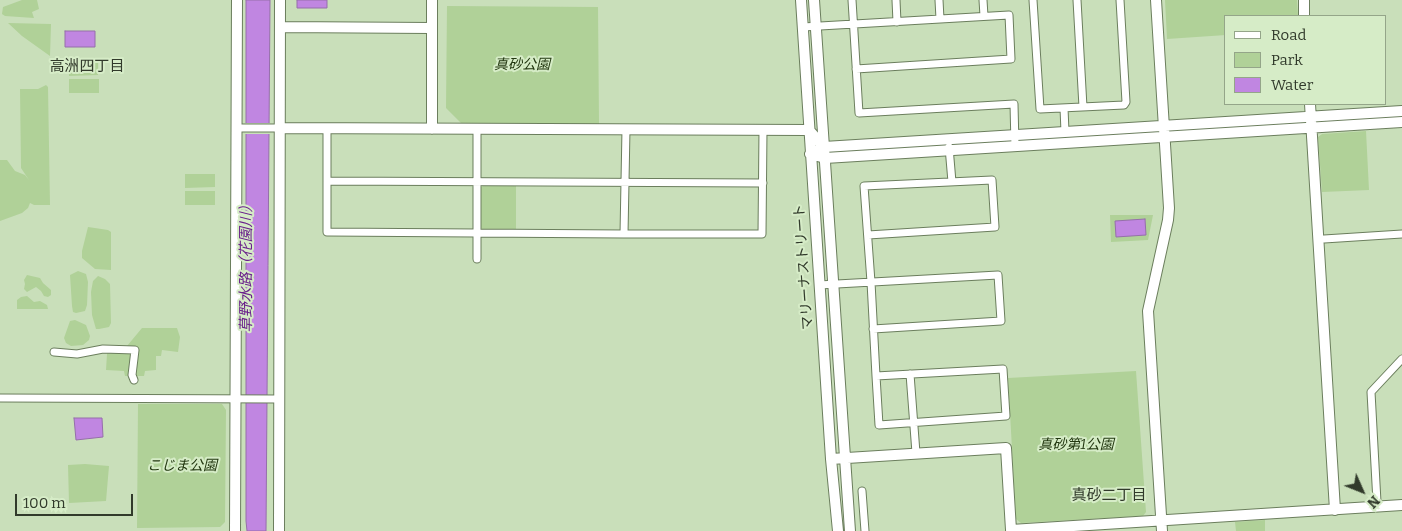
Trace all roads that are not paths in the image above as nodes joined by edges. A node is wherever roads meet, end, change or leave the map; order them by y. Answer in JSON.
{"nodes":[{"id":1,"x":237,"y":0,"type":"edge"},
{"id":2,"x":280,"y":0,"type":"edge"},
{"id":3,"x":432,"y":0,"type":"edge"},
{"id":4,"x":802,"y":0,"type":"edge"},
{"id":5,"x":814,"y":0,"type":"edge"},
{"id":6,"x":852,"y":0,"type":"edge"},
{"id":7,"x":896,"y":0,"type":"edge"},
{"id":8,"x":939,"y":0,"type":"edge"},
{"id":9,"x":983,"y":0,"type":"edge"},
{"id":10,"x":1033,"y":0,"type":"edge"},
{"id":11,"x":1077,"y":0,"type":"edge"},
{"id":12,"x":1120,"y":0,"type":"edge"},
{"id":13,"x":1156,"y":0,"type":"edge"},
{"id":14,"x":1304,"y":0,"type":"edge"},
{"id":15,"x":1304,"y":15,"type":"edge"},
{"id":16,"x":984,"y":16,"type":"junction"},
{"id":17,"x":940,"y":19,"type":"junction"},
{"id":18,"x":897,"y":22,"type":"junction"},
{"id":19,"x":853,"y":24,"type":"junction"},
{"id":20,"x":816,"y":26,"type":"junction"},
{"id":21,"x":280,"y":27,"type":"junction"},
{"id":22,"x":803,"y":27,"type":"junction"},
{"id":23,"x":431,"y":28,"type":"junction"},
{"id":24,"x":856,"y":69,"type":"junction"},
{"id":25,"x":1310,"y":105,"type":"edge"},
{"id":26,"x":1083,"y":107,"type":"junction"},
{"id":27,"x":1064,"y":108,"type":"junction"},
{"id":28,"x":1402,"y":111,"type":"edge"},
{"id":29,"x":1311,"y":122,"type":"junction"},
{"id":30,"x":1402,"y":122,"type":"edge"},
{"id":31,"x":236,"y":128,"type":"junction"},
{"id":32,"x":280,"y":128,"type":"junction"},
{"id":33,"x":327,"y":128,"type":"junction"},
{"id":34,"x":432,"y":128,"type":"junction"},
{"id":35,"x":477,"y":129,"type":"junction"},
{"id":36,"x":626,"y":129,"type":"junction"},
{"id":37,"x":763,"y":130,"type":"junction"},
{"id":38,"x":809,"y":130,"type":"junction"},
{"id":39,"x":1164,"y":131,"type":"junction"},
{"id":40,"x":1065,"y":132,"type":"junction"},
{"id":41,"x":1015,"y":141,"type":"junction"},
{"id":42,"x":949,"y":145,"type":"junction"},
{"id":43,"x":824,"y":147,"type":"junction"},
{"id":44,"x":810,"y":154,"type":"junction"},
{"id":45,"x":825,"y":158,"type":"junction"},
{"id":46,"x":327,"y":180,"type":"junction"},
{"id":47,"x":476,"y":182,"type":"junction"},
{"id":48,"x":625,"y":182,"type":"junction"},
{"id":49,"x":762,"y":182,"type":"junction"},
{"id":50,"x":952,"y":182,"type":"junction"},
{"id":51,"x":477,"y":233,"type":"junction"},
{"id":52,"x":624,"y":234,"type":"junction"},
{"id":53,"x":1402,"y":234,"type":"edge"},
{"id":54,"x":868,"y":235,"type":"junction"},
{"id":55,"x":1324,"y":238,"type":"dead end"},
{"id":56,"x":477,"y":259,"type":"dead end"},
{"id":57,"x":871,"y":282,"type":"junction"},
{"id":58,"x":833,"y":284,"type":"junction"},
{"id":59,"x":819,"y":285,"type":"junction"},
{"id":60,"x":873,"y":329,"type":"junction"},
{"id":61,"x":54,"y":352,"type":"dead end"},
{"id":62,"x":1402,"y":359,"type":"edge"},
{"id":63,"x":910,"y":374,"type":"junction"},
{"id":64,"x":876,"y":376,"type":"junction"},
{"id":65,"x":134,"y":380,"type":"dead end"},
{"id":66,"x":0,"y":398,"type":"edge"},
{"id":67,"x":235,"y":399,"type":"junction"},
{"id":68,"x":279,"y":399,"type":"junction"},
{"id":69,"x":913,"y":422,"type":"junction"},
{"id":70,"x":916,"y":454,"type":"junction"},
{"id":71,"x":844,"y":458,"type":"junction"},
{"id":72,"x":831,"y":459,"type":"junction"},
{"id":73,"x":862,"y":491,"type":"dead end"},
{"id":74,"x":1376,"y":502,"type":"dead end"},
{"id":75,"x":1402,"y":506,"type":"edge"},
{"id":76,"x":1335,"y":510,"type":"junction"},
{"id":77,"x":1161,"y":526,"type":"edge"},
{"id":78,"x":234,"y":531,"type":"edge"},
{"id":79,"x":279,"y":531,"type":"edge"},
{"id":80,"x":838,"y":531,"type":"edge"},
{"id":81,"x":850,"y":531,"type":"edge"},
{"id":82,"x":865,"y":531,"type":"edge"}],
"edges":[{"from":1,"to":31,"type":"street"},
{"from":2,"to":21,"type":"street"},
{"from":3,"to":23,"type":"street"},
{"from":4,"to":22,"type":"street","name":"マリーナストリート"},
{"from":5,"to":20,"type":"street","name":"マリーナストリート"},
{"from":6,"to":19,"type":"street"},
{"from":7,"to":18,"type":"street"},
{"from":8,"to":17,"type":"street"},
{"from":9,"to":16,"type":"street"},
{"from":10,"to":27,"type":"street"},
{"from":11,"to":26,"type":"street"},
{"from":12,"to":26,"type":"street"},
{"from":13,"to":39,"type":"street"},
{"from":14,"to":15,"type":"street"},
{"from":16,"to":17,"type":"street"},
{"from":16,"to":24,"type":"street"},
{"from":17,"to":18,"type":"street"},
{"from":18,"to":19,"type":"street"},
{"from":19,"to":20,"type":"street"},
{"from":19,"to":24,"type":"street"},
{"from":20,"to":22,"type":"street"},
{"from":20,"to":43,"type":"street","name":"マリーナストリート"},
{"from":21,"to":23,"type":"street"},
{"from":21,"to":32,"type":"street"},
{"from":22,"to":38,"type":"street","name":"マリーナストリート"},
{"from":23,"to":34,"type":"street"},
{"from":24,"to":41,"type":"street"},
{"from":25,"to":29,"type":"street"},
{"from":26,"to":27,"type":"street"},
{"from":27,"to":40,"type":"street"},
{"from":28,"to":29,"type":"street"},
{"from":29,"to":30,"type":"street"},
{"from":29,"to":39,"type":"street"},
{"from":29,"to":76,"type":"street"},
{"from":31,"to":32,"type":"street"},
{"from":31,"to":67,"type":"street"},
{"from":32,"to":33,"type":"street"},
{"from":32,"to":68,"type":"street"},
{"from":33,"to":34,"type":"street"},
{"from":33,"to":46,"type":"street"},
{"from":34,"to":35,"type":"street"},
{"from":35,"to":36,"type":"street"},
{"from":35,"to":47,"type":"street"},
{"from":36,"to":37,"type":"street"},
{"from":36,"to":48,"type":"street"},
{"from":37,"to":38,"type":"street"},
{"from":37,"to":49,"type":"street"},
{"from":38,"to":43,"type":"street"},
{"from":38,"to":44,"type":"street","name":"マリーナストリート"},
{"from":39,"to":40,"type":"street"},
{"from":39,"to":41,"type":"street"},
{"from":39,"to":77,"type":"street"},
{"from":40,"to":41,"type":"street"},
{"from":41,"to":42,"type":"street"},
{"from":42,"to":43,"type":"street"},
{"from":42,"to":45,"type":"street"},
{"from":42,"to":50,"type":"street"},
{"from":43,"to":44,"type":"street"},
{"from":43,"to":45,"type":"street","name":"マリーナストリート"},
{"from":44,"to":45,"type":"street"},
{"from":44,"to":59,"type":"street","name":"マリーナストリート"},
{"from":45,"to":58,"type":"street","name":"マリーナストリート"},
{"from":46,"to":47,"type":"street"},
{"from":46,"to":51,"type":"street"},
{"from":47,"to":48,"type":"street"},
{"from":47,"to":51,"type":"street"},
{"from":48,"to":49,"type":"street"},
{"from":48,"to":52,"type":"street"},
{"from":49,"to":52,"type":"street"},
{"from":50,"to":54,"type":"street"},
{"from":50,"to":54,"type":"street"},
{"from":51,"to":52,"type":"street"},
{"from":51,"to":56,"type":"street"},
{"from":53,"to":55,"type":"street"},
{"from":54,"to":57,"type":"street"},
{"from":57,"to":58,"type":"street"},
{"from":57,"to":60,"type":"street"},
{"from":57,"to":60,"type":"street"},
{"from":58,"to":59,"type":"street"},
{"from":58,"to":71,"type":"street","name":"マリーナストリート"},
{"from":59,"to":72,"type":"street","name":"マリーナストリート"},
{"from":60,"to":64,"type":"street"},
{"from":61,"to":65,"type":"street"},
{"from":62,"to":74,"type":"street"},
{"from":63,"to":64,"type":"street"},
{"from":63,"to":69,"type":"street"},
{"from":63,"to":69,"type":"street"},
{"from":64,"to":69,"type":"street"},
{"from":66,"to":67,"type":"street"},
{"from":67,"to":68,"type":"street"},
{"from":67,"to":78,"type":"street"},
{"from":68,"to":79,"type":"street"},
{"from":69,"to":70,"type":"street"},
{"from":70,"to":71,"type":"street"},
{"from":70,"to":77,"type":"street"},
{"from":71,"to":72,"type":"street"},
{"from":71,"to":81,"type":"street","name":"マリーナストリート"},
{"from":72,"to":80,"type":"street","name":"マリーナストリート"},
{"from":73,"to":82,"type":"street"},
{"from":75,"to":76,"type":"street"},
{"from":76,"to":77,"type":"street"}]}
